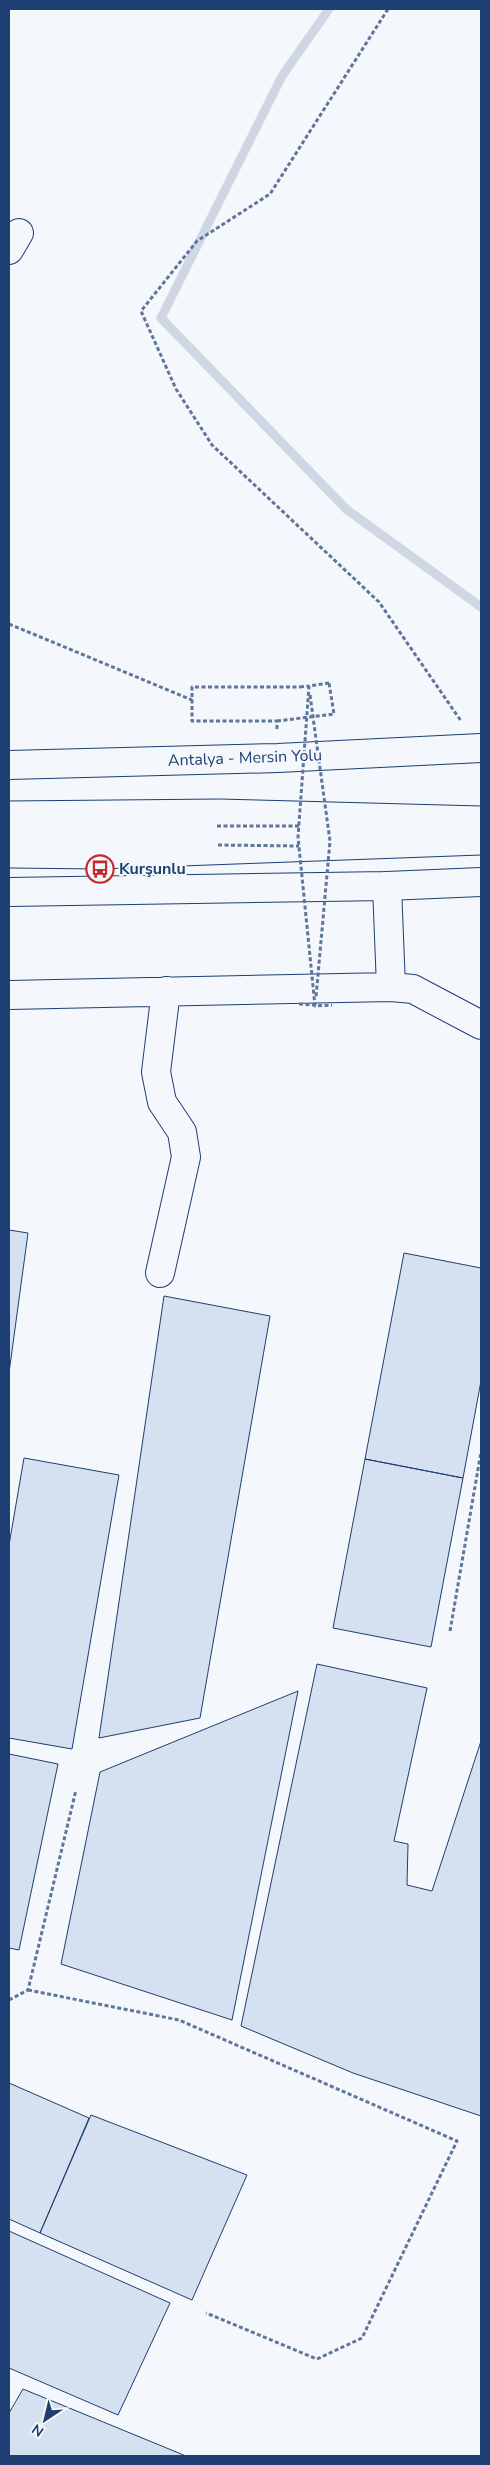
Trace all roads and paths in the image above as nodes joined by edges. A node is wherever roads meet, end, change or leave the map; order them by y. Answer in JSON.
{"nodes":[{"id":1,"x":388,"y":9,"type":"edge"},
{"id":2,"x":9,"y":624,"type":"edge"},
{"id":3,"x":309,"y":686,"type":"junction"},
{"id":4,"x":192,"y":700,"type":"junction"},
{"id":5,"x":277,"y":721,"type":"junction"},
{"id":6,"x":480,"y":748,"type":"edge"},
{"id":7,"x":9,"y":749,"type":"edge"},
{"id":8,"x":278,"y":758,"type":"junction"},
{"id":9,"x":118,"y":762,"type":"junction"},
{"id":10,"x":9,"y":765,"type":"edge"},
{"id":11,"x":217,"y":826,"type":"dead end"},
{"id":12,"x":299,"y":826,"type":"junction"},
{"id":13,"x":218,"y":845,"type":"dead end"},
{"id":14,"x":299,"y":846,"type":"junction"},
{"id":15,"x":481,"y":882,"type":"edge"},
{"id":16,"x":388,"y":886,"type":"junction"},
{"id":17,"x":9,"y":892,"type":"edge"},
{"id":18,"x":111,"y":892,"type":"junction"},
{"id":19,"x":9,"y":906,"type":"edge"},
{"id":20,"x":390,"y":987,"type":"junction"},
{"id":21,"x":166,"y":991,"type":"junction"},
{"id":22,"x":9,"y":995,"type":"edge"},
{"id":23,"x":299,"y":1004,"type":"dead end"},
{"id":24,"x":332,"y":1005,"type":"dead end"},
{"id":25,"x":315,"y":1006,"type":"junction"},
{"id":26,"x":481,"y":1025,"type":"edge"},
{"id":27,"x":160,"y":1273,"type":"dead end"},
{"id":28,"x":481,"y":1452,"type":"edge"},
{"id":29,"x":450,"y":1631,"type":"dead end"},
{"id":30,"x":76,"y":1790,"type":"dead end"},
{"id":31,"x":28,"y":1990,"type":"junction"},
{"id":32,"x":9,"y":2000,"type":"edge"},
{"id":33,"x":206,"y":2313,"type":"dead end"}],
"edges":[{"from":1,"to":6,"type":"path"},
{"from":2,"to":4,"type":"path"},
{"from":3,"to":4,"type":"path","bridge":true},
{"from":3,"to":5,"type":"path","bridge":true},
{"from":3,"to":12,"type":"path","bridge":true},
{"from":3,"to":25,"type":"path","bridge":true},
{"from":4,"to":5,"type":"path"},
{"from":5,"to":8,"type":"path"},
{"from":6,"to":8,"type":"main road","name":"Antalya - Mersin Yolu"},
{"from":7,"to":9,"type":"main road"},
{"from":8,"to":9,"type":"main road","name":"Antalya - Mersin Yolu"},
{"from":9,"to":10,"type":"main road","name":"Antalya - Mersin Yolu"},
{"from":11,"to":12,"type":"path"},
{"from":12,"to":14,"type":"path","bridge":true},
{"from":13,"to":14,"type":"path"},
{"from":14,"to":25,"type":"path","bridge":true},
{"from":15,"to":16,"type":"main road"},
{"from":16,"to":18,"type":"main road"},
{"from":16,"to":20,"type":"main road"},
{"from":17,"to":18,"type":"main road"},
{"from":18,"to":19,"type":"main road"},
{"from":20,"to":21,"type":"main road"},
{"from":20,"to":26,"type":"main road"},
{"from":21,"to":22,"type":"main road"},
{"from":21,"to":27,"type":"main road"},
{"from":23,"to":25,"type":"path","bridge":true},
{"from":24,"to":25,"type":"path","bridge":true},
{"from":28,"to":29,"type":"path"},
{"from":30,"to":31,"type":"path"},
{"from":31,"to":32,"type":"path"},
{"from":31,"to":33,"type":"path"}]}
